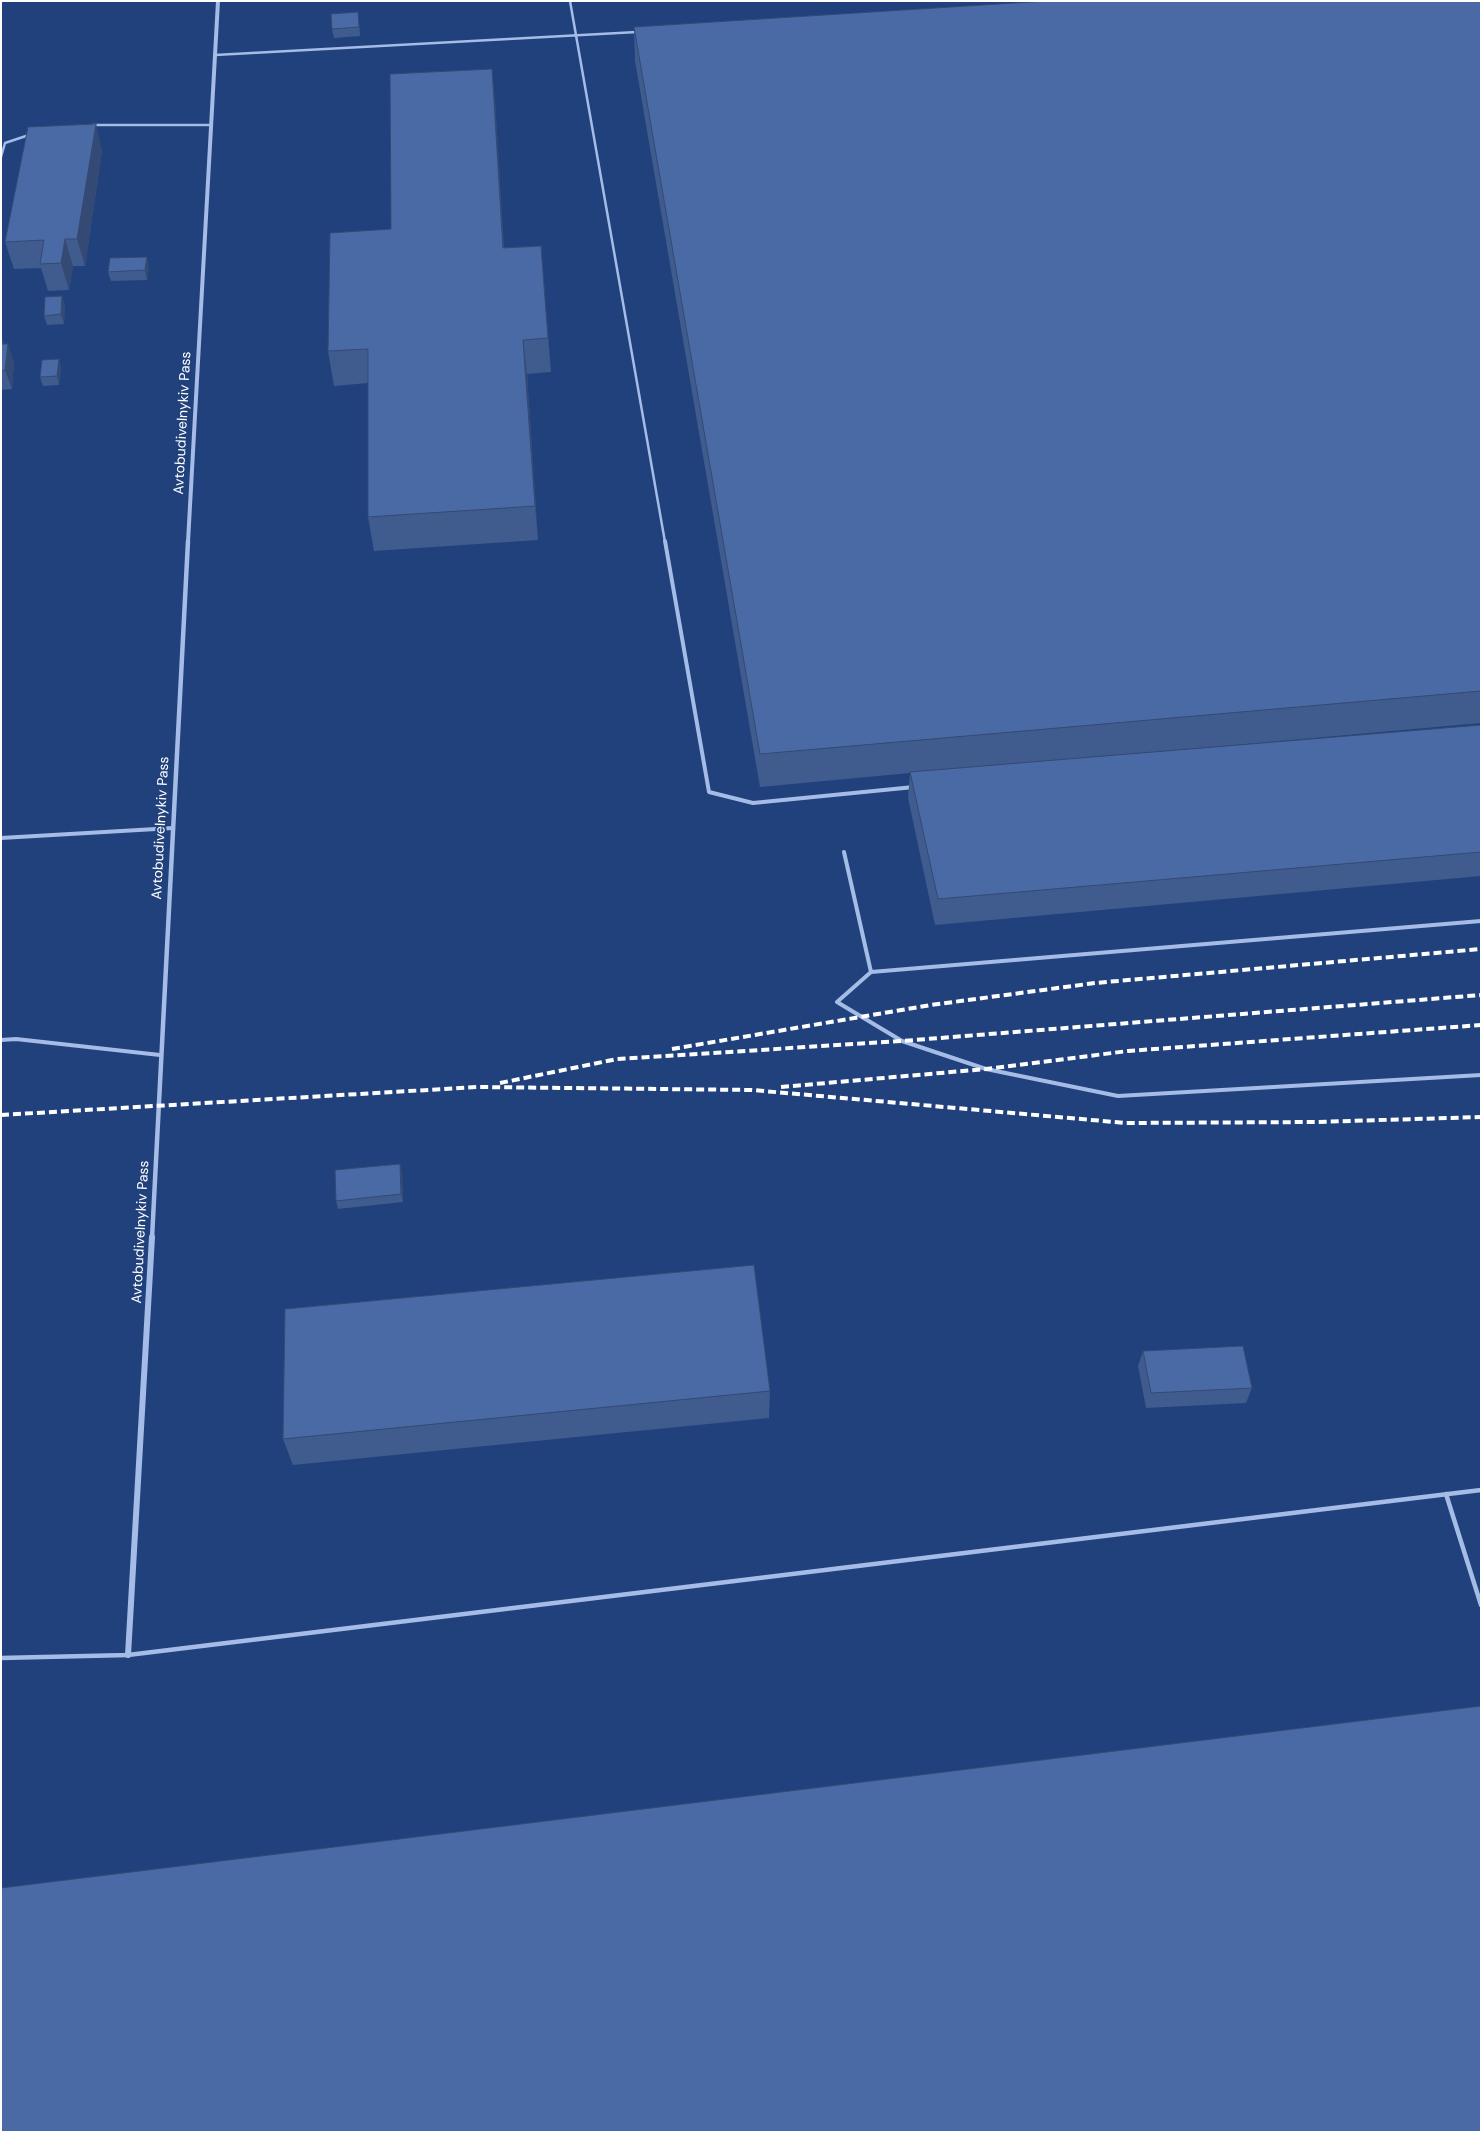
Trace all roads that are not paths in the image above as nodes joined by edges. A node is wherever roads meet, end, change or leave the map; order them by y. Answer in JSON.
{"nodes":[{"id":1,"x":218,"y":1,"type":"edge"},
{"id":2,"x":570,"y":1,"type":"edge"},
{"id":3,"x":645,"y":31,"type":"edge"},
{"id":4,"x":576,"y":35,"type":"junction"},
{"id":5,"x":215,"y":56,"type":"junction"},
{"id":6,"x":211,"y":125,"type":"junction"},
{"id":7,"x":84,"y":126,"type":"edge"},
{"id":8,"x":37,"y":132,"type":"edge"},
{"id":9,"x":1,"y":157,"type":"edge"},
{"id":10,"x":921,"y":786,"type":"edge"},
{"id":11,"x":173,"y":828,"type":"junction"},
{"id":12,"x":1,"y":838,"type":"edge"},
{"id":13,"x":844,"y":852,"type":"dead end"},
{"id":14,"x":1481,"y":921,"type":"edge"},
{"id":15,"x":871,"y":972,"type":"junction"},
{"id":16,"x":1,"y":1040,"type":"edge"},
{"id":17,"x":160,"y":1055,"type":"junction"},
{"id":18,"x":1481,"y":1075,"type":"edge"},
{"id":19,"x":1481,"y":1490,"type":"edge"},
{"id":20,"x":1446,"y":1494,"type":"junction"},
{"id":21,"x":1481,"y":1605,"type":"edge"},
{"id":22,"x":128,"y":1655,"type":"junction"},
{"id":23,"x":1,"y":1658,"type":"edge"}],
"edges":[{"from":1,"to":5,"type":"street","name":"Avtobudivelnykiv Pass"},
{"from":2,"to":4,"type":"lane"},
{"from":3,"to":4,"type":"lane"},
{"from":4,"to":5,"type":"lane"},
{"from":4,"to":10,"type":"lane"},
{"from":5,"to":6,"type":"street","name":"Avtobudivelnykiv Pass"},
{"from":6,"to":7,"type":"lane"},
{"from":6,"to":11,"type":"street","name":"Avtobudivelnykiv Pass"},
{"from":8,"to":9,"type":"lane"},
{"from":11,"to":12,"type":"lane"},
{"from":11,"to":17,"type":"street","name":"Avtobudivelnykiv Pass"},
{"from":13,"to":15,"type":"lane"},
{"from":14,"to":15,"type":"lane"},
{"from":15,"to":18,"type":"lane"},
{"from":16,"to":17,"type":"lane"},
{"from":17,"to":22,"type":"street","name":"Avtobudivelnykiv Pass"},
{"from":19,"to":20,"type":"lane"},
{"from":20,"to":21,"type":"lane"},
{"from":20,"to":22,"type":"lane"},
{"from":22,"to":23,"type":"lane"}]}
